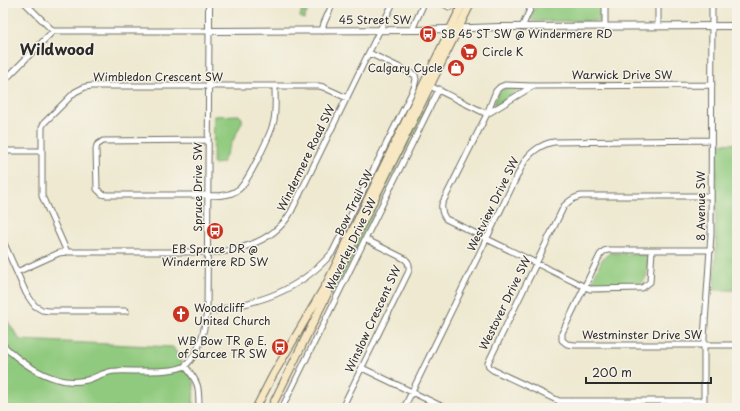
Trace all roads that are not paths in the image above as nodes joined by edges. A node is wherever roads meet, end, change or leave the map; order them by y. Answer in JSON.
{"nodes":[{"id":1,"x":25,"y":3,"type":"edge"},
{"id":2,"x":209,"y":3,"type":"edge"},
{"id":3,"x":333,"y":3,"type":"edge"},
{"id":4,"x":393,"y":3,"type":"edge"},
{"id":5,"x":424,"y":3,"type":"edge"},
{"id":6,"x":442,"y":3,"type":"edge"},
{"id":7,"x":454,"y":3,"type":"edge"},
{"id":8,"x":463,"y":3,"type":"edge"},
{"id":9,"x":471,"y":3,"type":"edge"},
{"id":10,"x":533,"y":3,"type":"edge"},
{"id":11,"x":605,"y":3,"type":"edge"},
{"id":12,"x":658,"y":3,"type":"edge"},
{"id":13,"x":712,"y":3,"type":"edge"},
{"id":14,"x":605,"y":26,"type":"junction"},
{"id":15,"x":658,"y":26,"type":"junction"},
{"id":16,"x":712,"y":26,"type":"junction"},
{"id":17,"x":737,"y":26,"type":"edge"},
{"id":18,"x":522,"y":27,"type":"junction"},
{"id":19,"x":459,"y":28,"type":"junction"},
{"id":20,"x":451,"y":29,"type":"junction"},
{"id":21,"x":322,"y":30,"type":"junction"},
{"id":22,"x":380,"y":30,"type":"junction"},
{"id":23,"x":412,"y":30,"type":"junction"},
{"id":24,"x":53,"y":31,"type":"junction"},
{"id":25,"x":209,"y":31,"type":"junction"},
{"id":26,"x":369,"y":53,"type":"junction"},
{"id":27,"x":3,"y":82,"type":"edge"},
{"id":28,"x":712,"y":85,"type":"junction"},
{"id":29,"x":275,"y":86,"type":"junction"},
{"id":30,"x":430,"y":86,"type":"junction"},
{"id":31,"x":533,"y":86,"type":"junction"},
{"id":32,"x":208,"y":87,"type":"junction"},
{"id":33,"x":439,"y":89,"type":"junction"},
{"id":34,"x":346,"y":98,"type":"junction"},
{"id":35,"x":487,"y":114,"type":"junction"},
{"id":36,"x":208,"y":140,"type":"junction"},
{"id":37,"x":711,"y":140,"type":"junction"},
{"id":38,"x":3,"y":151,"type":"edge"},
{"id":39,"x":42,"y":151,"type":"junction"},
{"id":40,"x":208,"y":196,"type":"junction"},
{"id":41,"x":711,"y":196,"type":"junction"},
{"id":42,"x":365,"y":239,"type":"junction"},
{"id":43,"x":486,"y":239,"type":"junction"},
{"id":44,"x":3,"y":241,"type":"edge"},
{"id":45,"x":652,"y":250,"type":"junction"},
{"id":46,"x":711,"y":250,"type":"junction"},
{"id":47,"x":67,"y":252,"type":"junction"},
{"id":48,"x":208,"y":252,"type":"junction"},
{"id":49,"x":536,"y":263,"type":"junction"},
{"id":50,"x":17,"y":272,"type":"junction"},
{"id":51,"x":585,"y":288,"type":"junction"},
{"id":52,"x":126,"y":311,"type":"dead end"},
{"id":53,"x":208,"y":312,"type":"junction"},
{"id":54,"x":296,"y":337,"type":"junction"},
{"id":55,"x":303,"y":343,"type":"junction"},
{"id":56,"x":3,"y":345,"type":"edge"},
{"id":57,"x":704,"y":345,"type":"junction"},
{"id":58,"x":737,"y":345,"type":"edge"},
{"id":59,"x":185,"y":366,"type":"junction"},
{"id":60,"x":362,"y":368,"type":"junction"},
{"id":61,"x":412,"y":392,"type":"junction"},
{"id":62,"x":704,"y":402,"type":"junction"},
{"id":63,"x":199,"y":408,"type":"edge"},
{"id":64,"x":256,"y":408,"type":"edge"},
{"id":65,"x":271,"y":408,"type":"edge"},
{"id":66,"x":282,"y":408,"type":"edge"},
{"id":67,"x":342,"y":408,"type":"edge"},
{"id":68,"x":404,"y":408,"type":"edge"},
{"id":69,"x":445,"y":408,"type":"edge"},
{"id":70,"x":704,"y":408,"type":"edge"}],
"edges":[{"from":1,"to":24,"type":"street"},
{"from":2,"to":25,"type":"street","name":"Spruce Drive SW"},
{"from":3,"to":21,"type":"street"},
{"from":4,"to":22,"type":"street","name":"Windermere Road SW"},
{"from":5,"to":23,"type":"street"},
{"from":6,"to":7,"type":"street"},
{"from":8,"to":20,"type":"main road","name":"Bow Trail SW"},
{"from":9,"to":19,"type":"main road","name":"Bow Trail SW"},
{"from":10,"to":18,"type":"street"},
{"from":11,"to":14,"type":"street"},
{"from":12,"to":15,"type":"street"},
{"from":13,"to":16,"type":"street","name":"8 Avenue SW"},
{"from":14,"to":15,"type":"street","name":"45 Street SW"},
{"from":14,"to":18,"type":"street","name":"45 Street SW"},
{"from":15,"to":16,"type":"street","name":"45 Street SW"},
{"from":16,"to":17,"type":"street","name":"45 Street SW"},
{"from":16,"to":28,"type":"street","name":"8 Avenue SW"},
{"from":18,"to":19,"type":"street","name":"45 Street SW"},
{"from":19,"to":20,"type":"street","name":"45 Street SW"},
{"from":19,"to":30,"type":"main road","name":"Bow Trail SW"},
{"from":20,"to":23,"type":"street","name":"45 Street SW"},
{"from":20,"to":54,"type":"main road","name":"Bow Trail SW"},
{"from":21,"to":22,"type":"street","name":"45 Street SW"},
{"from":21,"to":25,"type":"street","name":"45 Street SW"},
{"from":22,"to":23,"type":"street","name":"45 Street SW"},
{"from":22,"to":26,"type":"street","name":"Windermere Road SW"},
{"from":24,"to":25,"type":"street","name":"45 Street SW"},
{"from":24,"to":27,"type":"street"},
{"from":25,"to":32,"type":"street","name":"Spruce Drive SW"},
{"from":26,"to":34,"type":"street","name":"Windermere Road SW"},
{"from":26,"to":53,"type":"street"},
{"from":28,"to":31,"type":"street","name":"Warwick Drive SW"},
{"from":28,"to":37,"type":"street","name":"8 Avenue SW"},
{"from":29,"to":32,"type":"street","name":"Wimbledon Crescent SW"},
{"from":29,"to":34,"type":"street","name":"Wimbledon Crescent SW"},
{"from":29,"to":40,"type":"street"},
{"from":30,"to":33,"type":"street"},
{"from":30,"to":55,"type":"main road","name":"Bow Trail SW"},
{"from":31,"to":35,"type":"street"},
{"from":31,"to":35,"type":"street","name":"Warwick Drive SW"},
{"from":32,"to":36,"type":"street","name":"Spruce Drive SW"},
{"from":32,"to":39,"type":"street","name":"Wimbledon Crescent SW"},
{"from":33,"to":35,"type":"street"},
{"from":33,"to":42,"type":"street","name":"Waverley Drive SW"},
{"from":34,"to":48,"type":"street","name":"Windermere Road SW"},
{"from":35,"to":43,"type":"street","name":"Warwick Drive SW"},
{"from":36,"to":40,"type":"street","name":"Spruce Drive SW"},
{"from":36,"to":40,"type":"street"},
{"from":37,"to":41,"type":"street","name":"8 Avenue SW"},
{"from":37,"to":43,"type":"street","name":"Westview Drive SW"},
{"from":38,"to":39,"type":"street"},
{"from":39,"to":47,"type":"street","name":"Wimbledon Crescent SW"},
{"from":40,"to":48,"type":"street","name":"Spruce Drive SW"},
{"from":41,"to":46,"type":"street","name":"8 Avenue SW"},
{"from":41,"to":49,"type":"street","name":"Westover Drive SW"},
{"from":42,"to":60,"type":"street","name":"Winslow Crescent SW"},
{"from":42,"to":66,"type":"street","name":"Waverley Drive SW"},
{"from":43,"to":49,"type":"street"},
{"from":43,"to":61,"type":"street","name":"Westview Drive SW"},
{"from":44,"to":50,"type":"street"},
{"from":45,"to":46,"type":"street","name":"Westminster Drive SW"},
{"from":45,"to":51,"type":"street","name":"Westminster Drive SW"},
{"from":45,"to":51,"type":"street"},
{"from":46,"to":57,"type":"street","name":"8 Avenue SW"},
{"from":47,"to":48,"type":"street","name":"Windermere Road SW"},
{"from":47,"to":50,"type":"street","name":"Windermere Road SW"},
{"from":48,"to":53,"type":"street","name":"Spruce Drive SW"},
{"from":49,"to":51,"type":"street"},
{"from":49,"to":62,"type":"street","name":"Westover Drive SW"},
{"from":50,"to":52,"type":"street"},
{"from":51,"to":57,"type":"street","name":"Westminster Drive SW"},
{"from":53,"to":59,"type":"street","name":"Spruce Drive SW"},
{"from":54,"to":55,"type":"main road"},
{"from":54,"to":64,"type":"main road","name":"Bow Trail SW"},
{"from":55,"to":65,"type":"main road","name":"Bow Trail SW"},
{"from":56,"to":59,"type":"street"},
{"from":57,"to":58,"type":"street","name":"Westminster Drive SW"},
{"from":57,"to":62,"type":"street","name":"8 Avenue SW"},
{"from":59,"to":63,"type":"street"},
{"from":60,"to":61,"type":"street"},
{"from":60,"to":67,"type":"street","name":"Winslow Crescent SW"},
{"from":61,"to":68,"type":"street","name":"Westview Drive SW"},
{"from":61,"to":69,"type":"street"},
{"from":62,"to":70,"type":"street","name":"8 Avenue SW"}]}
